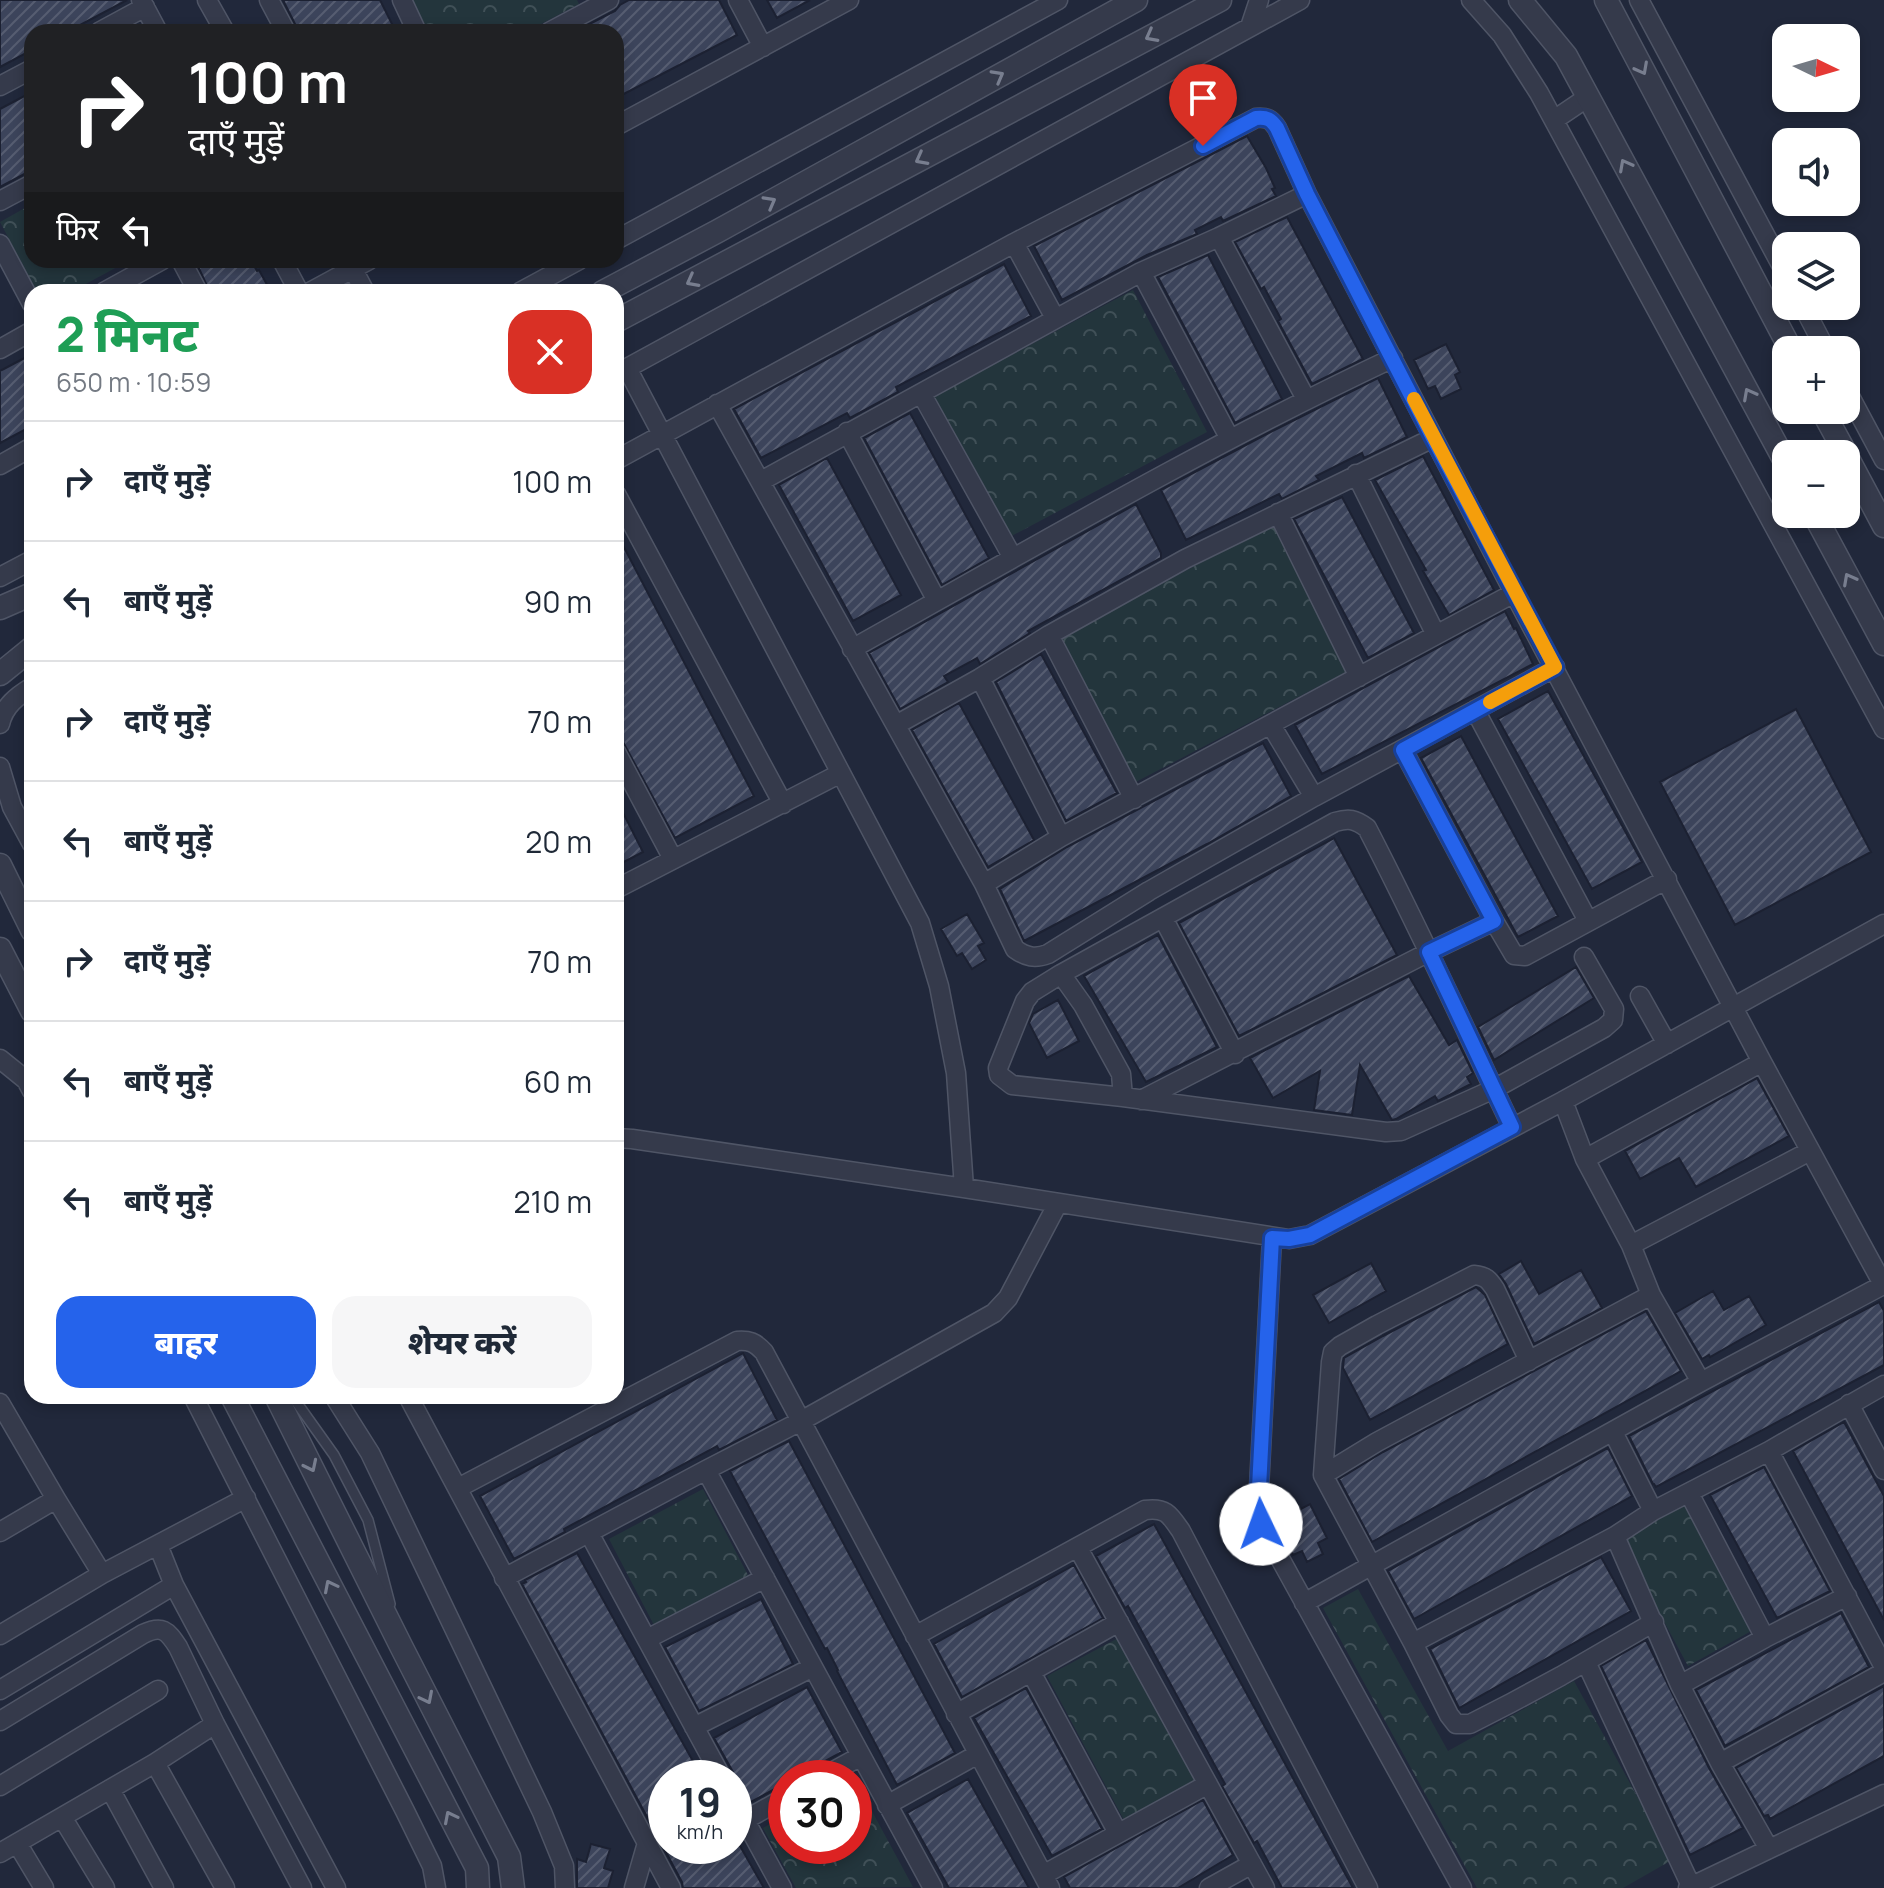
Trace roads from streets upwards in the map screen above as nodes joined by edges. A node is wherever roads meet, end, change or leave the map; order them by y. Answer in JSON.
{"nodes":[{"id":1,"x":207,"y":0,"type":"edge"},
{"id":2,"x":269,"y":0,"type":"edge"},
{"id":3,"x":402,"y":0,"type":"edge"},
{"id":4,"x":738,"y":0,"type":"edge"},
{"id":5,"x":849,"y":0,"type":"edge"},
{"id":6,"x":1058,"y":0,"type":"edge"},
{"id":7,"x":1136,"y":0,"type":"edge"},
{"id":8,"x":1220,"y":0,"type":"edge"},
{"id":9,"x":1259,"y":0,"type":"edge"},
{"id":10,"x":1300,"y":0,"type":"edge"},
{"id":11,"x":1471,"y":0,"type":"edge"},
{"id":12,"x":1520,"y":0,"type":"edge"},
{"id":13,"x":1606,"y":0,"type":"edge"},
{"id":14,"x":1639,"y":0,"type":"edge"},
{"id":15,"x":600,"y":2,"type":"edge"},
{"id":16,"x":143,"y":4,"type":"edge"},
{"id":17,"x":112,"y":24,"type":"edge"},
{"id":18,"x":154,"y":24,"type":"edge"},
{"id":19,"x":220,"y":24,"type":"edge"},
{"id":20,"x":282,"y":24,"type":"edge"},
{"id":21,"x":413,"y":24,"type":"edge"},
{"id":22,"x":563,"y":24,"type":"edge"},
{"id":23,"x":1250,"y":27,"type":"junction"},
{"id":24,"x":763,"y":47,"type":"junction"},
{"id":25,"x":24,"y":73,"type":"edge"},
{"id":26,"x":0,"y":86,"type":"edge"},
{"id":27,"x":1588,"y":97,"type":"junction"},
{"id":28,"x":1554,"y":120,"type":"junction"},
{"id":29,"x":624,"y":122,"type":"edge"},
{"id":30,"x":24,"y":188,"type":"edge"},
{"id":31,"x":1307,"y":194,"type":"junction"},
{"id":32,"x":0,"y":201,"type":"edge"},
{"id":33,"x":624,"y":236,"type":"edge"},
{"id":34,"x":1219,"y":237,"type":"junction"},
{"id":35,"x":1014,"y":243,"type":"junction"},
{"id":36,"x":0,"y":244,"type":"edge"},
{"id":37,"x":1772,"y":248,"type":"edge"},
{"id":38,"x":148,"y":268,"type":"edge"},
{"id":39,"x":348,"y":268,"type":"edge"},
{"id":40,"x":564,"y":268,"type":"edge"},
{"id":41,"x":1141,"y":272,"type":"junction"},
{"id":42,"x":118,"y":284,"type":"edge"},
{"id":43,"x":323,"y":284,"type":"edge"},
{"id":44,"x":535,"y":284,"type":"edge"},
{"id":45,"x":618,"y":284,"type":"edge"},
{"id":46,"x":24,"y":289,"type":"edge"},
{"id":47,"x":641,"y":308,"type":"junction"},
{"id":48,"x":624,"y":317,"type":"edge"},
{"id":49,"x":1055,"y":318,"type":"junction"},
{"id":50,"x":624,"y":326,"type":"edge"},
{"id":51,"x":24,"y":336,"type":"edge"},
{"id":52,"x":1784,"y":336,"type":"edge"},
{"id":53,"x":0,"y":349,"type":"edge"},
{"id":54,"x":1393,"y":358,"type":"junction"},
{"id":55,"x":624,"y":369,"type":"edge"},
{"id":56,"x":624,"y":376,"type":"edge"},
{"id":57,"x":921,"y":393,"type":"junction"},
{"id":58,"x":1306,"y":399,"type":"junction"},
{"id":59,"x":717,"y":404,"type":"junction"},
{"id":60,"x":1860,"y":415,"type":"edge"},
{"id":61,"x":847,"y":432,"type":"junction"},
{"id":62,"x":663,"y":435,"type":"junction"},
{"id":63,"x":1433,"y":438,"type":"junction"},
{"id":64,"x":1230,"y":439,"type":"junction"},
{"id":65,"x":1774,"y":440,"type":"edge"},
{"id":66,"x":24,"y":450,"type":"edge"},
{"id":67,"x":624,"y":456,"type":"edge"},
{"id":68,"x":1,"y":460,"type":"edge"},
{"id":69,"x":1884,"y":460,"type":"edge"},
{"id":70,"x":1356,"y":474,"type":"junction"},
{"id":71,"x":761,"y":481,"type":"junction"},
{"id":72,"x":1860,"y":481,"type":"edge"},
{"id":73,"x":624,"y":509,"type":"edge"},
{"id":74,"x":1278,"y":513,"type":"junction"},
{"id":75,"x":1884,"y":526,"type":"edge"},
{"id":76,"x":1822,"y":528,"type":"edge"},
{"id":77,"x":1013,"y":558,"type":"junction"},
{"id":78,"x":24,"y":564,"type":"edge"},
{"id":79,"x":0,"y":577,"type":"edge"},
{"id":80,"x":1514,"y":593,"type":"junction"},
{"id":81,"x":24,"y":598,"type":"edge"},
{"id":82,"x":937,"y":601,"type":"junction"},
{"id":83,"x":0,"y":608,"type":"edge"},
{"id":84,"x":1049,"y":635,"type":"junction"},
{"id":85,"x":1436,"y":635,"type":"junction"},
{"id":86,"x":1884,"y":644,"type":"edge"},
{"id":87,"x":852,"y":649,"type":"junction"},
{"id":88,"x":24,"y":654,"type":"edge"},
{"id":89,"x":1555,"y":667,"type":"junction"},
{"id":90,"x":0,"y":674,"type":"edge"},
{"id":91,"x":1359,"y":677,"type":"junction"},
{"id":92,"x":980,"y":678,"type":"junction"},
{"id":93,"x":24,"y":691,"type":"edge"},
{"id":94,"x":1475,"y":710,"type":"junction"},
{"id":95,"x":0,"y":724,"type":"edge"},
{"id":96,"x":896,"y":725,"type":"junction"},
{"id":97,"x":1271,"y":725,"type":"junction"},
{"id":98,"x":1884,"y":729,"type":"edge"},
{"id":99,"x":1403,"y":750,"type":"junction"},
{"id":100,"x":0,"y":767,"type":"edge"},
{"id":101,"x":624,"y":767,"type":"edge"},
{"id":102,"x":841,"y":773,"type":"junction"},
{"id":103,"x":1314,"y":797,"type":"junction"},
{"id":104,"x":1134,"y":799,"type":"junction"},
{"id":105,"x":783,"y":804,"type":"junction"},
{"id":106,"x":24,"y":829,"type":"edge"},
{"id":107,"x":1061,"y":837,"type":"junction"},
{"id":108,"x":673,"y":859,"type":"junction"},
{"id":109,"x":0,"y":865,"type":"edge"},
{"id":110,"x":1667,"y":879,"type":"junction"},
{"id":111,"x":984,"y":884,"type":"junction"},
{"id":112,"x":624,"y":885,"type":"edge"},
{"id":113,"x":24,"y":914,"type":"edge"},
{"id":114,"x":1163,"y":918,"type":"junction"},
{"id":115,"x":1494,"y":921,"type":"junction"},
{"id":116,"x":1588,"y":921,"type":"junction"},
{"id":117,"x":1884,"y":924,"type":"edge"},
{"id":118,"x":0,"y":949,"type":"edge"},
{"id":119,"x":1429,"y":952,"type":"junction"},
{"id":120,"x":1584,"y":957,"type":"dead end"},
{"id":121,"x":1061,"y":974,"type":"junction"},
{"id":122,"x":24,"y":996,"type":"edge"},
{"id":123,"x":1640,"y":996,"type":"dead end"},
{"id":124,"x":1733,"y":1007,"type":"junction"},
{"id":125,"x":1667,"y":1044,"type":"junction"},
{"id":126,"x":1235,"y":1054,"type":"junction"},
{"id":127,"x":0,"y":1059,"type":"edge"},
{"id":128,"x":1762,"y":1062,"type":"junction"},
{"id":129,"x":24,"y":1078,"type":"edge"},
{"id":130,"x":1494,"y":1089,"type":"junction"},
{"id":131,"x":1132,"y":1099,"type":"junction"},
{"id":132,"x":1563,"y":1101,"type":"junction"},
{"id":133,"x":1512,"y":1127,"type":"junction"},
{"id":134,"x":624,"y":1139,"type":"edge"},
{"id":135,"x":1810,"y":1151,"type":"junction"},
{"id":136,"x":1585,"y":1159,"type":"junction"},
{"id":137,"x":964,"y":1188,"type":"junction"},
{"id":138,"x":1058,"y":1203,"type":"junction"},
{"id":139,"x":1272,"y":1238,"type":"junction"},
{"id":140,"x":1631,"y":1245,"type":"junction"},
{"id":141,"x":1884,"y":1286,"type":"edge"},
{"id":142,"x":1651,"y":1295,"type":"junction"},
{"id":143,"x":1529,"y":1361,"type":"junction"},
{"id":144,"x":1701,"y":1382,"type":"junction"},
{"id":145,"x":1884,"y":1385,"type":"edge"},
{"id":146,"x":624,"y":1401,"type":"edge"},
{"id":147,"x":0,"y":1403,"type":"edge"},
{"id":148,"x":197,"y":1404,"type":"edge"},
{"id":149,"x":236,"y":1404,"type":"edge"},
{"id":150,"x":280,"y":1404,"type":"edge"},
{"id":151,"x":339,"y":1404,"type":"edge"},
{"id":152,"x":412,"y":1404,"type":"edge"},
{"id":153,"x":617,"y":1404,"type":"edge"},
{"id":154,"x":1849,"y":1404,"type":"junction"},
{"id":155,"x":801,"y":1421,"type":"junction"},
{"id":156,"x":1613,"y":1432,"type":"junction"},
{"id":157,"x":1769,"y":1451,"type":"junction"},
{"id":158,"x":706,"y":1470,"type":"junction"},
{"id":159,"x":1884,"y":1470,"type":"edge"},
{"id":160,"x":1323,"y":1475,"type":"junction"},
{"id":161,"x":458,"y":1488,"type":"junction"},
{"id":162,"x":1689,"y":1493,"type":"junction"},
{"id":163,"x":246,"y":1498,"type":"junction"},
{"id":164,"x":56,"y":1499,"type":"junction"},
{"id":165,"x":1653,"y":1511,"type":"junction"},
{"id":166,"x":0,"y":1532,"type":"edge"},
{"id":167,"x":589,"y":1533,"type":"junction"},
{"id":168,"x":1615,"y":1536,"type":"junction"},
{"id":169,"x":158,"y":1545,"type":"junction"},
{"id":170,"x":1078,"y":1548,"type":"junction"},
{"id":171,"x":1372,"y":1567,"type":"junction"},
{"id":172,"x":102,"y":1574,"type":"junction"},
{"id":173,"x":504,"y":1578,"type":"junction"},
{"id":174,"x":765,"y":1578,"type":"junction"},
{"id":175,"x":174,"y":1585,"type":"junction"},
{"id":176,"x":1847,"y":1596,"type":"junction"},
{"id":177,"x":1304,"y":1603,"type":"junction"},
{"id":178,"x":1119,"y":1622,"type":"junction"},
{"id":179,"x":1654,"y":1622,"type":"junction"},
{"id":180,"x":0,"y":1635,"type":"edge"},
{"id":181,"x":915,"y":1636,"type":"junction"},
{"id":182,"x":1765,"y":1638,"type":"junction"},
{"id":183,"x":647,"y":1639,"type":"junction"},
{"id":184,"x":1413,"y":1643,"type":"junction"},
{"id":185,"x":1586,"y":1662,"type":"junction"},
{"id":186,"x":813,"y":1667,"type":"junction"},
{"id":187,"x":1884,"y":1670,"type":"edge"},
{"id":188,"x":1031,"y":1672,"type":"junction"},
{"id":189,"x":1680,"y":1685,"type":"junction"},
{"id":190,"x":0,"y":1690,"type":"edge"},
{"id":191,"x":158,"y":1690,"type":"dead end"},
{"id":192,"x":956,"y":1714,"type":"junction"},
{"id":193,"x":0,"y":1721,"type":"edge"},
{"id":194,"x":215,"y":1724,"type":"junction"},
{"id":195,"x":694,"y":1727,"type":"junction"},
{"id":196,"x":978,"y":1754,"type":"junction"},
{"id":197,"x":861,"y":1756,"type":"junction"},
{"id":198,"x":712,"y":1760,"type":"edge"},
{"id":199,"x":854,"y":1760,"type":"edge"},
{"id":200,"x":155,"y":1763,"type":"junction"},
{"id":201,"x":1720,"y":1763,"type":"junction"},
{"id":202,"x":1208,"y":1784,"type":"junction"},
{"id":203,"x":0,"y":1786,"type":"edge"},
{"id":204,"x":110,"y":1789,"type":"junction"},
{"id":205,"x":1884,"y":1794,"type":"edge"},
{"id":206,"x":887,"y":1805,"type":"junction"},
{"id":207,"x":62,"y":1817,"type":"junction"},
{"id":208,"x":752,"y":1833,"type":"edge"},
{"id":209,"x":1118,"y":1833,"type":"junction"},
{"id":210,"x":17,"y":1843,"type":"junction"},
{"id":211,"x":647,"y":1843,"type":"junction"},
{"id":212,"x":1769,"y":1849,"type":"junction"},
{"id":213,"x":0,"y":1853,"type":"edge"},
{"id":214,"x":1252,"y":1864,"type":"junction"},
{"id":215,"x":1047,"y":1882,"type":"edge"},
{"id":216,"x":927,"y":1886,"type":"edge"},
{"id":217,"x":1690,"y":1887,"type":"edge"},
{"id":218,"x":44,"y":1888,"type":"edge"},
{"id":219,"x":105,"y":1888,"type":"edge"},
{"id":220,"x":164,"y":1888,"type":"edge"},
{"id":221,"x":225,"y":1888,"type":"edge"},
{"id":222,"x":302,"y":1888,"type":"edge"},
{"id":223,"x":336,"y":1888,"type":"edge"},
{"id":224,"x":436,"y":1888,"type":"edge"},
{"id":225,"x":478,"y":1888,"type":"edge"},
{"id":226,"x":513,"y":1888,"type":"edge"},
{"id":227,"x":565,"y":1888,"type":"edge"},
{"id":228,"x":634,"y":1888,"type":"edge"},
{"id":229,"x":671,"y":1888,"type":"edge"},
{"id":230,"x":782,"y":1888,"type":"edge"},
{"id":231,"x":1209,"y":1888,"type":"edge"},
{"id":232,"x":1265,"y":1888,"type":"edge"},
{"id":233,"x":1368,"y":1888,"type":"edge"},
{"id":234,"x":1462,"y":1888,"type":"edge"}],
"edges":[{"from":1,"to":19,"type":"street"},
{"from":2,"to":20,"type":"street"},
{"from":3,"to":21,"type":"street"},
{"from":4,"to":24,"type":"street"},
{"from":5,"to":24,"type":"street"},
{"from":6,"to":33,"type":"street"},
{"from":45,"to":7,"type":"street","one_way":true},
{"from":8,"to":47,"type":"street","one_way":true},
{"from":9,"to":23,"type":"street"},
{"from":10,"to":23,"type":"street"},
{"from":11,"to":28,"type":"street"},
{"from":12,"to":27,"type":"street"},
{"from":13,"to":52,"type":"street","one_way":true},
{"from":14,"to":37,"type":"street"},
{"from":15,"to":22,"type":"street"},
{"from":16,"to":17,"type":"street"},
{"from":16,"to":18,"type":"street"},
{"from":23,"to":55,"type":"street"},
{"from":24,"to":29,"type":"street"},
{"from":25,"to":26,"type":"street"},
{"from":27,"to":28,"type":"street"},
{"from":65,"to":27,"type":"street","one_way":true},
{"from":28,"to":98,"type":"street"},
{"from":30,"to":32,"type":"street"},
{"from":31,"to":34,"type":"street"},
{"from":31,"to":35,"type":"street"},
{"from":31,"to":54,"type":"street"},
{"from":34,"to":41,"type":"street"},
{"from":34,"to":58,"type":"street"},
{"from":35,"to":49,"type":"street"},
{"from":35,"to":59,"type":"street"},
{"from":36,"to":46,"type":"street"},
{"from":38,"to":42,"type":"street"},
{"from":39,"to":43,"type":"street"},
{"from":40,"to":44,"type":"street"},
{"from":41,"to":49,"type":"street"},
{"from":41,"to":64,"type":"street"},
{"from":47,"to":48,"type":"street"},
{"from":47,"to":50,"type":"street"},
{"from":49,"to":57,"type":"street"},
{"from":51,"to":53,"type":"street"},
{"from":54,"to":58,"type":"street"},
{"from":54,"to":63,"type":"street"},
{"from":56,"to":62,"type":"street"},
{"from":57,"to":61,"type":"street"},
{"from":57,"to":77,"type":"street"},
{"from":58,"to":64,"type":"street"},
{"from":59,"to":62,"type":"street"},
{"from":59,"to":71,"type":"street"},
{"from":60,"to":69,"type":"street"},
{"from":61,"to":71,"type":"street"},
{"from":61,"to":82,"type":"street"},
{"from":62,"to":67,"type":"street"},
{"from":62,"to":102,"type":"street"},
{"from":63,"to":70,"type":"street"},
{"from":63,"to":80,"type":"street"},
{"from":64,"to":77,"type":"street"},
{"from":66,"to":68,"type":"street"},
{"from":70,"to":74,"type":"street"},
{"from":70,"to":85,"type":"street"},
{"from":71,"to":87,"type":"street"},
{"from":72,"to":75,"type":"street"},
{"from":73,"to":105,"type":"street"},
{"from":74,"to":84,"type":"street"},
{"from":74,"to":91,"type":"street"},
{"from":86,"to":76,"type":"street","one_way":true},
{"from":77,"to":82,"type":"street"},
{"from":78,"to":79,"type":"street"},
{"from":80,"to":85,"type":"street"},
{"from":80,"to":89,"type":"street"},
{"from":81,"to":83,"type":"street"},
{"from":82,"to":87,"type":"street"},
{"from":84,"to":92,"type":"street"},
{"from":84,"to":104,"type":"street"},
{"from":85,"to":91,"type":"street"},
{"from":87,"to":96,"type":"street"},
{"from":88,"to":90,"type":"street"},
{"from":89,"to":94,"type":"street"},
{"from":89,"to":110,"type":"street"},
{"from":91,"to":97,"type":"street"},
{"from":92,"to":96,"type":"street"},
{"from":92,"to":107,"type":"street"},
{"from":93,"to":95,"type":"street"},
{"from":94,"to":99,"type":"street"},
{"from":94,"to":116,"type":"street"},
{"from":96,"to":111,"type":"street"},
{"from":97,"to":103,"type":"street"},
{"from":97,"to":104,"type":"street"},
{"from":99,"to":103,"type":"street"},
{"from":99,"to":115,"type":"street"},
{"from":100,"to":106,"type":"street"},
{"from":101,"to":108,"type":"street"},
{"from":102,"to":105,"type":"street"},
{"from":102,"to":137,"type":"street"},
{"from":103,"to":111,"type":"street"},
{"from":104,"to":107,"type":"street"},
{"from":105,"to":108,"type":"street"},
{"from":107,"to":111,"type":"street"},
{"from":108,"to":112,"type":"street"},
{"from":109,"to":113,"type":"street"},
{"from":110,"to":116,"type":"street"},
{"from":110,"to":124,"type":"street"},
{"from":114,"to":119,"type":"street"},
{"from":114,"to":121,"type":"street"},
{"from":114,"to":126,"type":"street"},
{"from":115,"to":116,"type":"street"},
{"from":115,"to":119,"type":"street"},
{"from":117,"to":124,"type":"street"},
{"from":118,"to":122,"type":"street"},
{"from":119,"to":126,"type":"street"},
{"from":119,"to":130,"type":"street"},
{"from":120,"to":130,"type":"street"},
{"from":121,"to":131,"type":"street"},
{"from":121,"to":131,"type":"street"},
{"from":123,"to":125,"type":"street"},
{"from":124,"to":125,"type":"street"},
{"from":124,"to":128,"type":"street"},
{"from":125,"to":132,"type":"street"},
{"from":126,"to":131,"type":"street"},
{"from":127,"to":129,"type":"street"},
{"from":128,"to":135,"type":"street"},
{"from":128,"to":136,"type":"street"},
{"from":130,"to":131,"type":"street"},
{"from":130,"to":133,"type":"street"},
{"from":132,"to":133,"type":"street"},
{"from":132,"to":136,"type":"street"},
{"from":133,"to":139,"type":"street"},
{"from":134,"to":137,"type":"street"},
{"from":135,"to":140,"type":"street"},
{"from":135,"to":141,"type":"street"},
{"from":136,"to":140,"type":"street"},
{"from":137,"to":138,"type":"street"},
{"from":138,"to":139,"type":"street"},
{"from":138,"to":155,"type":"street"},
{"from":139,"to":177,"type":"street"},
{"from":140,"to":142,"type":"street"},
{"from":141,"to":144,"type":"street"},
{"from":142,"to":143,"type":"street"},
{"from":142,"to":144,"type":"street"},
{"from":143,"to":160,"type":"street"},
{"from":143,"to":160,"type":"street"},
{"from":144,"to":156,"type":"street"},
{"from":145,"to":154,"type":"street"},
{"from":146,"to":155,"type":"street"},
{"from":147,"to":164,"type":"street"},
{"from":148,"to":163,"type":"street"},
{"from":225,"to":149,"type":"street","one_way":true},
{"from":150,"to":226,"type":"street","one_way":true},
{"from":151,"to":227,"type":"street"},
{"from":152,"to":161,"type":"street"},
{"from":153,"to":161,"type":"street"},
{"from":154,"to":157,"type":"street"},
{"from":154,"to":159,"type":"street"},
{"from":155,"to":158,"type":"street"},
{"from":155,"to":181,"type":"street"},
{"from":156,"to":165,"type":"street"},
{"from":156,"to":171,"type":"street"},
{"from":157,"to":162,"type":"street"},
{"from":157,"to":176,"type":"street"},
{"from":158,"to":167,"type":"street"},
{"from":158,"to":174,"type":"street"},
{"from":160,"to":171,"type":"street"},
{"from":161,"to":173,"type":"street"},
{"from":162,"to":165,"type":"street"},
{"from":162,"to":182,"type":"street"},
{"from":163,"to":169,"type":"street"},
{"from":163,"to":224,"type":"street"},
{"from":164,"to":166,"type":"street"},
{"from":164,"to":172,"type":"street"},
{"from":165,"to":168,"type":"street"},
{"from":167,"to":173,"type":"street"},
{"from":167,"to":183,"type":"street"},
{"from":168,"to":179,"type":"street"},
{"from":168,"to":184,"type":"street"},
{"from":169,"to":172,"type":"street"},
{"from":169,"to":175,"type":"street"},
{"from":170,"to":178,"type":"street"},
{"from":170,"to":181,"type":"street"},
{"from":170,"to":233,"type":"street"},
{"from":171,"to":177,"type":"street"},
{"from":171,"to":184,"type":"street"},
{"from":172,"to":180,"type":"street"},
{"from":173,"to":211,"type":"street"},
{"from":174,"to":183,"type":"street"},
{"from":174,"to":186,"type":"street"},
{"from":175,"to":190,"type":"street"},
{"from":175,"to":223,"type":"street"},
{"from":176,"to":182,"type":"street"},
{"from":176,"to":187,"type":"street"},
{"from":177,"to":234,"type":"street"},
{"from":178,"to":188,"type":"street"},
{"from":178,"to":202,"type":"street"},
{"from":179,"to":185,"type":"street"},
{"from":179,"to":189,"type":"street"},
{"from":181,"to":192,"type":"street"},
{"from":182,"to":189,"type":"street"},
{"from":183,"to":195,"type":"street"},
{"from":184,"to":185,"type":"street"},
{"from":185,"to":217,"type":"street"},
{"from":186,"to":195,"type":"street"},
{"from":186,"to":197,"type":"street"},
{"from":187,"to":201,"type":"street"},
{"from":188,"to":192,"type":"street"},
{"from":188,"to":209,"type":"street"},
{"from":189,"to":201,"type":"street"},
{"from":191,"to":203,"type":"street"},
{"from":192,"to":196,"type":"street"},
{"from":193,"to":194,"type":"street"},
{"from":194,"to":200,"type":"street"},
{"from":194,"to":222,"type":"street"},
{"from":195,"to":198,"type":"street"},
{"from":196,"to":206,"type":"street"},
{"from":196,"to":215,"type":"street"},
{"from":197,"to":199,"type":"street"},
{"from":197,"to":206,"type":"street"},
{"from":200,"to":204,"type":"street"},
{"from":200,"to":221,"type":"street"},
{"from":201,"to":212,"type":"street"},
{"from":202,"to":209,"type":"street"},
{"from":202,"to":214,"type":"street"},
{"from":204,"to":207,"type":"street"},
{"from":204,"to":220,"type":"street"},
{"from":205,"to":212,"type":"street"},
{"from":206,"to":216,"type":"street"},
{"from":207,"to":210,"type":"street"},
{"from":207,"to":219,"type":"street"},
{"from":208,"to":230,"type":"street"},
{"from":209,"to":215,"type":"street"},
{"from":210,"to":213,"type":"street"},
{"from":210,"to":218,"type":"street"},
{"from":211,"to":228,"type":"street"},
{"from":211,"to":229,"type":"street"},
{"from":212,"to":217,"type":"street"},
{"from":214,"to":231,"type":"street"},
{"from":214,"to":232,"type":"street"}]}
